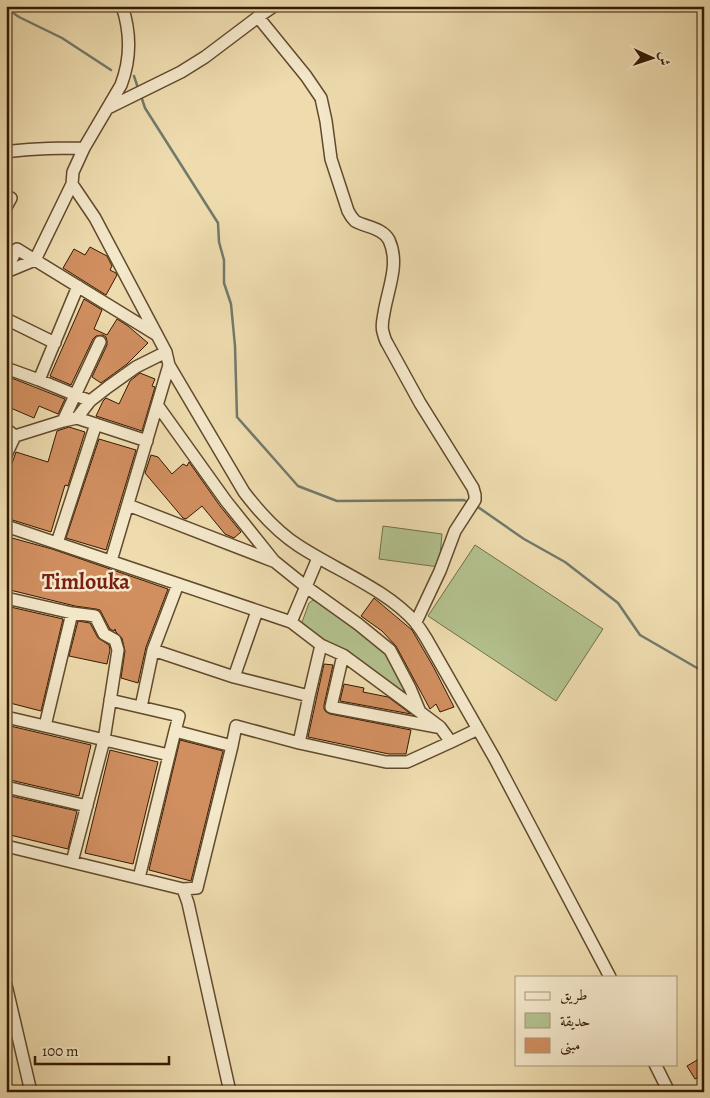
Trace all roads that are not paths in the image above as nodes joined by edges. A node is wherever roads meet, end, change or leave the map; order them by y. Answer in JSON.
{"nodes":[{"id":1,"x":122,"y":6,"type":"edge"},
{"id":2,"x":274,"y":6,"type":"edge"},
{"id":3,"x":258,"y":17,"type":"junction"},
{"id":4,"x":108,"y":108,"type":"junction"},
{"id":5,"x":84,"y":148,"type":"junction"},
{"id":6,"x":6,"y":152,"type":"edge"},
{"id":7,"x":72,"y":184,"type":"junction"},
{"id":8,"x":36,"y":260,"type":"junction"},
{"id":9,"x":6,"y":271,"type":"edge"},
{"id":10,"x":78,"y":286,"type":"junction"},
{"id":11,"x":6,"y":319,"type":"edge"},
{"id":12,"x":157,"y":335,"type":"junction"},
{"id":13,"x":100,"y":342,"type":"dead end"},
{"id":14,"x":54,"y":343,"type":"junction"},
{"id":15,"x":166,"y":352,"type":"junction"},
{"id":16,"x":169,"y":365,"type":"junction"},
{"id":17,"x":6,"y":368,"type":"edge"},
{"id":18,"x":39,"y":380,"type":"junction"},
{"id":19,"x":76,"y":396,"type":"junction"},
{"id":20,"x":90,"y":401,"type":"junction"},
{"id":21,"x":158,"y":406,"type":"junction"},
{"id":22,"x":77,"y":418,"type":"junction"},
{"id":23,"x":63,"y":421,"type":"junction"},
{"id":24,"x":96,"y":424,"type":"junction"},
{"id":25,"x":9,"y":436,"type":"edge"},
{"id":26,"x":147,"y":441,"type":"junction"},
{"id":27,"x":6,"y":455,"type":"edge"},
{"id":28,"x":128,"y":505,"type":"junction"},
{"id":29,"x":6,"y":526,"type":"edge"},
{"id":30,"x":57,"y":543,"type":"junction"},
{"id":31,"x":318,"y":558,"type":"junction"},
{"id":32,"x":111,"y":561,"type":"junction"},
{"id":33,"x":274,"y":561,"type":"junction"},
{"id":34,"x":178,"y":584,"type":"junction"},
{"id":35,"x":305,"y":586,"type":"junction"},
{"id":36,"x":6,"y":598,"type":"edge"},
{"id":37,"x":257,"y":611,"type":"junction"},
{"id":38,"x":72,"y":613,"type":"junction"},
{"id":39,"x":291,"y":622,"type":"junction"},
{"id":40,"x":416,"y":622,"type":"junction"},
{"id":41,"x":321,"y":645,"type":"junction"},
{"id":42,"x":153,"y":650,"type":"junction"},
{"id":43,"x":343,"y":655,"type":"junction"},
{"id":44,"x":234,"y":677,"type":"junction"},
{"id":45,"x":308,"y":696,"type":"junction"},
{"id":46,"x":110,"y":700,"type":"junction"},
{"id":47,"x":142,"y":707,"type":"junction"},
{"id":48,"x":420,"y":712,"type":"junction"},
{"id":49,"x":6,"y":717,"type":"edge"},
{"id":50,"x":45,"y":726,"type":"junction"},
{"id":51,"x":440,"y":727,"type":"junction"},
{"id":52,"x":478,"y":729,"type":"junction"},
{"id":53,"x":175,"y":731,"type":"junction"},
{"id":54,"x":104,"y":740,"type":"junction"},
{"id":55,"x":451,"y":742,"type":"junction"},
{"id":56,"x":299,"y":743,"type":"junction"},
{"id":57,"x":232,"y":746,"type":"junction"},
{"id":58,"x":169,"y":755,"type":"junction"},
{"id":59,"x":6,"y":787,"type":"edge"},
{"id":60,"x":87,"y":806,"type":"junction"},
{"id":61,"x":6,"y":846,"type":"edge"},
{"id":62,"x":72,"y":862,"type":"junction"},
{"id":63,"x":139,"y":878,"type":"junction"},
{"id":64,"x":183,"y":888,"type":"junction"},
{"id":65,"x":609,"y":976,"type":"edge"},
{"id":66,"x":6,"y":985,"type":"edge"},
{"id":67,"x":656,"y":1066,"type":"edge"},
{"id":68,"x":31,"y":1092,"type":"edge"},
{"id":69,"x":230,"y":1092,"type":"edge"},
{"id":70,"x":669,"y":1092,"type":"edge"}],
"edges":[{"from":1,"to":4,"type":"street"},
{"from":2,"to":3,"type":"street"},
{"from":3,"to":4,"type":"street"},
{"from":3,"to":40,"type":"street"},
{"from":4,"to":5,"type":"street"},
{"from":5,"to":6,"type":"street"},
{"from":5,"to":7,"type":"street"},
{"from":7,"to":8,"type":"street"},
{"from":7,"to":12,"type":"street"},
{"from":8,"to":9,"type":"street"},
{"from":8,"to":9,"type":"street"},
{"from":8,"to":10,"type":"street"},
{"from":10,"to":12,"type":"street"},
{"from":10,"to":14,"type":"street"},
{"from":11,"to":14,"type":"street"},
{"from":12,"to":15,"type":"street"},
{"from":13,"to":19,"type":"street"},
{"from":14,"to":18,"type":"street"},
{"from":15,"to":16,"type":"street"},
{"from":15,"to":20,"type":"street"},
{"from":16,"to":21,"type":"street"},
{"from":16,"to":31,"type":"street"},
{"from":17,"to":18,"type":"street"},
{"from":18,"to":19,"type":"street"},
{"from":19,"to":20,"type":"street"},
{"from":19,"to":23,"type":"street"},
{"from":20,"to":22,"type":"street"},
{"from":21,"to":26,"type":"street"},
{"from":21,"to":33,"type":"street"},
{"from":22,"to":23,"type":"street"},
{"from":22,"to":24,"type":"street"},
{"from":23,"to":25,"type":"street"},
{"from":24,"to":26,"type":"street"},
{"from":24,"to":30,"type":"street"},
{"from":25,"to":27,"type":"street"},
{"from":26,"to":28,"type":"street"},
{"from":28,"to":32,"type":"street"},
{"from":28,"to":33,"type":"street"},
{"from":29,"to":30,"type":"street"},
{"from":30,"to":32,"type":"street"},
{"from":31,"to":35,"type":"street"},
{"from":31,"to":40,"type":"street"},
{"from":32,"to":34,"type":"street"},
{"from":33,"to":35,"type":"street"},
{"from":34,"to":37,"type":"street"},
{"from":34,"to":42,"type":"street"},
{"from":35,"to":39,"type":"street"},
{"from":35,"to":48,"type":"street"},
{"from":36,"to":38,"type":"street"},
{"from":37,"to":39,"type":"street"},
{"from":37,"to":44,"type":"street"},
{"from":38,"to":46,"type":"street"},
{"from":38,"to":50,"type":"street"},
{"from":39,"to":41,"type":"street"},
{"from":40,"to":52,"type":"street"},
{"from":41,"to":43,"type":"street"},
{"from":41,"to":45,"type":"street"},
{"from":42,"to":44,"type":"street"},
{"from":42,"to":47,"type":"street"},
{"from":43,"to":48,"type":"street"},
{"from":43,"to":51,"type":"street"},
{"from":44,"to":45,"type":"street"},
{"from":45,"to":56,"type":"street"},
{"from":46,"to":47,"type":"street"},
{"from":46,"to":54,"type":"street"},
{"from":47,"to":53,"type":"street"},
{"from":48,"to":51,"type":"street"},
{"from":49,"to":50,"type":"street"},
{"from":50,"to":54,"type":"street"},
{"from":51,"to":55,"type":"street"},
{"from":52,"to":55,"type":"street"},
{"from":52,"to":65,"type":"street"},
{"from":53,"to":57,"type":"street"},
{"from":53,"to":58,"type":"street"},
{"from":54,"to":58,"type":"street"},
{"from":54,"to":60,"type":"street"},
{"from":55,"to":56,"type":"street"},
{"from":56,"to":57,"type":"street"},
{"from":57,"to":64,"type":"street"},
{"from":58,"to":63,"type":"street"},
{"from":59,"to":60,"type":"street"},
{"from":60,"to":62,"type":"street"},
{"from":61,"to":62,"type":"street"},
{"from":62,"to":63,"type":"street"},
{"from":63,"to":64,"type":"street"},
{"from":64,"to":69,"type":"street"},
{"from":66,"to":68,"type":"street"},
{"from":67,"to":70,"type":"street"}]}
